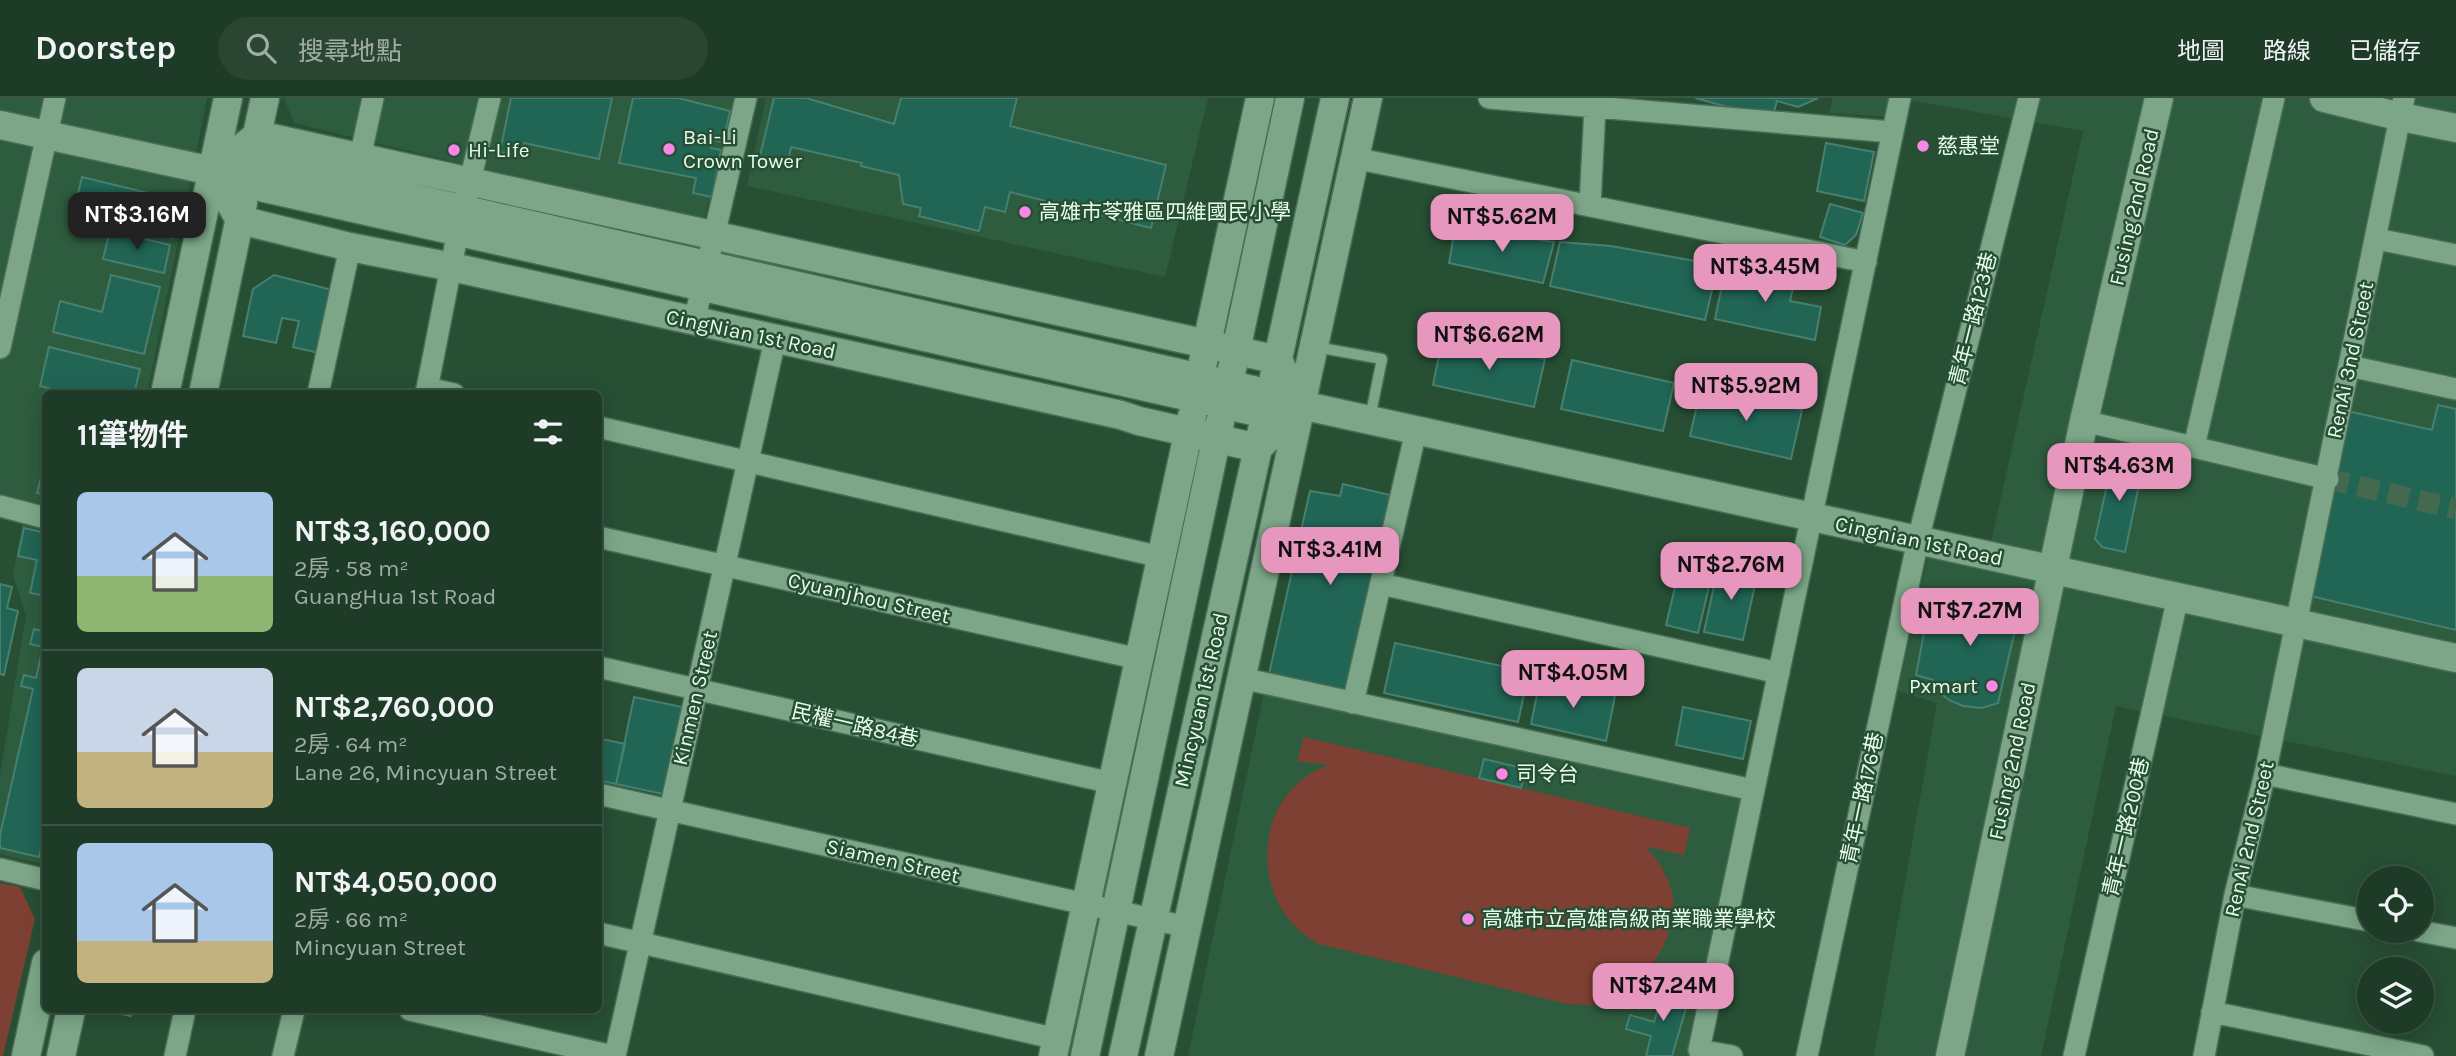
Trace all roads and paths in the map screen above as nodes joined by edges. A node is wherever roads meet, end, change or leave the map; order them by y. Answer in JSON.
{"nodes":[{"id":1,"x":55,"y":98,"type":"edge"},
{"id":2,"x":228,"y":98,"type":"edge"},
{"id":3,"x":265,"y":98,"type":"edge"},
{"id":4,"x":373,"y":98,"type":"edge"},
{"id":5,"x":490,"y":98,"type":"edge"},
{"id":6,"x":746,"y":98,"type":"edge"},
{"id":7,"x":1260,"y":98,"type":"edge"},
{"id":8,"x":1290,"y":98,"type":"edge"},
{"id":9,"x":1335,"y":98,"type":"edge"},
{"id":10,"x":1368,"y":98,"type":"edge"},
{"id":11,"x":1489,"y":98,"type":"edge"},
{"id":12,"x":1900,"y":98,"type":"edge"},
{"id":13,"x":2029,"y":98,"type":"edge"},
{"id":14,"x":2159,"y":98,"type":"edge"},
{"id":15,"x":2274,"y":98,"type":"edge"},
{"id":16,"x":2324,"y":98,"type":"edge"},
{"id":17,"x":1595,"y":107,"type":"junction"},
{"id":18,"x":2402,"y":108,"type":"edge"},
{"id":19,"x":0,"y":125,"type":"edge"},
{"id":20,"x":2456,"y":128,"type":"edge"},
{"id":21,"x":1892,"y":132,"type":"junction"},
{"id":22,"x":46,"y":135,"type":"junction"},
{"id":23,"x":360,"y":158,"type":"junction"},
{"id":24,"x":1354,"y":158,"type":"junction"},
{"id":25,"x":252,"y":160,"type":"junction"},
{"id":26,"x":212,"y":172,"type":"junction"},
{"id":27,"x":1590,"y":205,"type":"junction"},
{"id":28,"x":464,"y":207,"type":"junction"},
{"id":29,"x":240,"y":220,"type":"junction"},
{"id":30,"x":714,"y":236,"type":"junction"},
{"id":31,"x":2376,"y":239,"type":"junction"},
{"id":32,"x":350,"y":247,"type":"junction"},
{"id":33,"x":2456,"y":256,"type":"edge"},
{"id":34,"x":1866,"y":262,"type":"junction"},
{"id":35,"x":452,"y":267,"type":"junction"},
{"id":36,"x":705,"y":276,"type":"junction"},
{"id":37,"x":937,"y":284,"type":"junction"},
{"id":38,"x":694,"y":322,"type":"junction"},
{"id":39,"x":928,"y":327,"type":"junction"},
{"id":40,"x":775,"y":340,"type":"junction"},
{"id":41,"x":1207,"y":344,"type":"junction"},
{"id":42,"x":1313,"y":346,"type":"junction"},
{"id":43,"x":0,"y":348,"type":"edge"},
{"id":44,"x":1236,"y":351,"type":"junction"},
{"id":45,"x":1278,"y":360,"type":"junction"},
{"id":46,"x":2349,"y":366,"type":"junction"},
{"id":47,"x":918,"y":371,"type":"junction"},
{"id":48,"x":1197,"y":388,"type":"junction"},
{"id":49,"x":2456,"y":389,"type":"edge"},
{"id":50,"x":166,"y":390,"type":"edge"},
{"id":51,"x":204,"y":390,"type":"edge"},
{"id":52,"x":319,"y":390,"type":"edge"},
{"id":53,"x":427,"y":390,"type":"edge"},
{"id":54,"x":1226,"y":394,"type":"junction"},
{"id":55,"x":1268,"y":404,"type":"junction"},
{"id":56,"x":1301,"y":405,"type":"junction"},
{"id":57,"x":1369,"y":420,"type":"junction"},
{"id":58,"x":2084,"y":421,"type":"junction"},
{"id":59,"x":602,"y":428,"type":"edge"},
{"id":60,"x":1416,"y":431,"type":"junction"},
{"id":61,"x":1188,"y":432,"type":"junction"},
{"id":62,"x":1216,"y":438,"type":"junction"},
{"id":63,"x":2194,"y":447,"type":"junction"},
{"id":64,"x":1258,"y":448,"type":"junction"},
{"id":65,"x":748,"y":462,"type":"junction"},
{"id":66,"x":2326,"y":479,"type":"junction"},
{"id":67,"x":0,"y":506,"type":"edge"},
{"id":68,"x":42,"y":517,"type":"edge"},
{"id":69,"x":1811,"y":517,"type":"junction"},
{"id":70,"x":602,"y":538,"type":"edge"},
{"id":71,"x":1918,"y":540,"type":"junction"},
{"id":72,"x":1161,"y":557,"type":"junction"},
{"id":73,"x":725,"y":565,"type":"junction"},
{"id":74,"x":2052,"y":570,"type":"junction"},
{"id":75,"x":1381,"y":584,"type":"junction"},
{"id":76,"x":2178,"y":597,"type":"junction"},
{"id":77,"x":2296,"y":622,"type":"junction"},
{"id":78,"x":2456,"y":658,"type":"edge"},
{"id":79,"x":1139,"y":659,"type":"junction"},
{"id":80,"x":602,"y":668,"type":"edge"},
{"id":81,"x":1779,"y":673,"type":"junction"},
{"id":82,"x":1241,"y":678,"type":"junction"},
{"id":83,"x":697,"y":689,"type":"junction"},
{"id":84,"x":1353,"y":703,"type":"junction"},
{"id":85,"x":2265,"y":774,"type":"junction"},
{"id":86,"x":1112,"y":783,"type":"junction"},
{"id":87,"x":1753,"y":790,"type":"junction"},
{"id":88,"x":602,"y":795,"type":"edge"},
{"id":89,"x":670,"y":809,"type":"junction"},
{"id":90,"x":2456,"y":814,"type":"edge"},
{"id":91,"x":0,"y":869,"type":"edge"},
{"id":92,"x":42,"y":879,"type":"edge"},
{"id":93,"x":2235,"y":895,"type":"junction"},
{"id":94,"x":1086,"y":905,"type":"junction"},
{"id":95,"x":1117,"y":912,"type":"junction"},
{"id":96,"x":2357,"y":918,"type":"edge"},
{"id":97,"x":1152,"y":919,"type":"junction"},
{"id":98,"x":1186,"y":927,"type":"junction"},
{"id":99,"x":602,"y":934,"type":"edge"},
{"id":100,"x":2434,"y":934,"type":"edge"},
{"id":101,"x":2456,"y":938,"type":"edge"},
{"id":102,"x":640,"y":943,"type":"junction"},
{"id":103,"x":42,"y":981,"type":"edge"},
{"id":104,"x":2212,"y":1012,"type":"junction"},
{"id":105,"x":70,"y":1013,"type":"edge"},
{"id":106,"x":184,"y":1013,"type":"edge"},
{"id":107,"x":293,"y":1013,"type":"edge"},
{"id":108,"x":423,"y":1013,"type":"edge"},
{"id":109,"x":1055,"y":1047,"type":"edge"},
{"id":110,"x":26,"y":1056,"type":"edge"},
{"id":111,"x":61,"y":1056,"type":"edge"},
{"id":112,"x":175,"y":1056,"type":"edge"},
{"id":113,"x":283,"y":1056,"type":"edge"},
{"id":114,"x":614,"y":1056,"type":"edge"},
{"id":115,"x":1085,"y":1056,"type":"edge"},
{"id":116,"x":1123,"y":1056,"type":"edge"},
{"id":117,"x":1158,"y":1056,"type":"edge"},
{"id":118,"x":1732,"y":1056,"type":"edge"},
{"id":119,"x":1807,"y":1056,"type":"edge"},
{"id":120,"x":1950,"y":1056,"type":"edge"},
{"id":121,"x":2074,"y":1056,"type":"edge"},
{"id":122,"x":2204,"y":1056,"type":"edge"},
{"id":123,"x":2423,"y":1056,"type":"edge"}],
"edges":[{"from":1,"to":22,"type":"street"},
{"from":2,"to":26,"type":"street"},
{"from":3,"to":25,"type":"street"},
{"from":4,"to":23,"type":"street"},
{"from":5,"to":28,"type":"street"},
{"from":6,"to":30,"type":"street"},
{"from":7,"to":41,"type":"street"},
{"from":8,"to":44,"type":"street","name":"Mincyuan 1st Road"},
{"from":9,"to":45,"type":"street","name":"Mincyuan 1st Road"},
{"from":10,"to":24,"type":"street","name":"Mincyuan 1st Road"},
{"from":11,"to":17,"type":"street"},
{"from":12,"to":21,"type":"street"},
{"from":13,"to":71,"type":"street","name":"青年一路123巷"},
{"from":14,"to":58,"type":"street","name":"Fusing 2nd Road"},
{"from":15,"to":63,"type":"street"},
{"from":16,"to":18,"type":"street"},
{"from":17,"to":21,"type":"street"},
{"from":17,"to":27,"type":"street"},
{"from":18,"to":20,"type":"street"},
{"from":18,"to":31,"type":"street","name":"RenAi 3nd Street"},
{"from":19,"to":22,"type":"street"},
{"from":21,"to":34,"type":"street"},
{"from":22,"to":26,"type":"street"},
{"from":22,"to":43,"type":"street"},
{"from":23,"to":25,"type":"street"},
{"from":23,"to":28,"type":"street"},
{"from":24,"to":27,"type":"street"},
{"from":24,"to":42,"type":"street","name":"Mincyuan 1st Road"},
{"from":25,"to":26,"type":"street"},
{"from":25,"to":26,"type":"street"},
{"from":25,"to":28,"type":"street"},
{"from":25,"to":29,"type":"street"},
{"from":26,"to":29,"type":"street"},
{"from":26,"to":50,"type":"street"},
{"from":27,"to":34,"type":"street"},
{"from":28,"to":30,"type":"street"},
{"from":28,"to":35,"type":"street"},
{"from":28,"to":36,"type":"street"},
{"from":29,"to":32,"type":"street","name":"CingNian 1st Road"},
{"from":29,"to":51,"type":"street"},
{"from":30,"to":36,"type":"street"},
{"from":30,"to":37,"type":"street"},
{"from":31,"to":33,"type":"street"},
{"from":31,"to":46,"type":"street","name":"RenAi 3nd Street"},
{"from":32,"to":35,"type":"street","name":"CingNian 1st Road"},
{"from":32,"to":52,"type":"street"},
{"from":34,"to":69,"type":"street"},
{"from":35,"to":38,"type":"street","name":"CingNian 1st Road"},
{"from":35,"to":53,"type":"street"},
{"from":36,"to":38,"type":"street"},
{"from":36,"to":39,"type":"street"},
{"from":37,"to":39,"type":"street"},
{"from":37,"to":41,"type":"street"},
{"from":38,"to":40,"type":"street","name":"CingNian 1st Road"},
{"from":39,"to":47,"type":"street"},
{"from":39,"to":48,"type":"street"},
{"from":40,"to":47,"type":"street","name":"CingNian 1st Road"},
{"from":40,"to":65,"type":"street","name":"Kinmen Street"},
{"from":41,"to":44,"type":"street"},
{"from":41,"to":48,"type":"street"},
{"from":42,"to":56,"type":"street","name":"Mincyuan 1st Road"},
{"from":42,"to":57,"type":"lane"},
{"from":44,"to":45,"type":"street"},
{"from":44,"to":54,"type":"street","name":"Mincyuan 1st Road"},
{"from":45,"to":55,"type":"street","name":"Mincyuan 1st Road"},
{"from":45,"to":56,"type":"street"},
{"from":46,"to":49,"type":"street"},
{"from":46,"to":66,"type":"street","name":"RenAi 3nd Street"},
{"from":47,"to":61,"type":"street","name":"CingNian 1st Road"},
{"from":48,"to":54,"type":"street"},
{"from":48,"to":61,"type":"street"},
{"from":54,"to":55,"type":"street"},
{"from":54,"to":62,"type":"street","name":"Mincyuan 1st Road"},
{"from":55,"to":56,"type":"street"},
{"from":55,"to":64,"type":"street","name":"Mincyuan 1st Road"},
{"from":56,"to":57,"type":"street","name":"Cingnian 1st Road"},
{"from":56,"to":64,"type":"street"},
{"from":56,"to":82,"type":"street","name":"Mincyuan 1st Road"},
{"from":57,"to":60,"type":"street","name":"Cingnian 1st Road"},
{"from":58,"to":63,"type":"street"},
{"from":58,"to":74,"type":"street","name":"Fusing 2nd Road"},
{"from":59,"to":65,"type":"street"},
{"from":60,"to":69,"type":"street","name":"Cingnian 1st Road"},
{"from":60,"to":75,"type":"street"},
{"from":61,"to":62,"type":"street","name":"CingNian 1st Road"},
{"from":61,"to":72,"type":"street"},
{"from":62,"to":64,"type":"street","name":"CingNian 1st Road"},
{"from":62,"to":95,"type":"street","name":"Mincyuan 1st Road"},
{"from":63,"to":66,"type":"street"},
{"from":64,"to":97,"type":"street","name":"Mincyuan 1st Road"},
{"from":65,"to":72,"type":"street"},
{"from":65,"to":73,"type":"street","name":"Kinmen Street"},
{"from":66,"to":77,"type":"street","name":"RenAi 3nd Street"},
{"from":67,"to":68,"type":"street"},
{"from":69,"to":71,"type":"street","name":"Cingnian 1st Road"},
{"from":69,"to":81,"type":"street"},
{"from":70,"to":73,"type":"street","name":"Cyuanjhou Street"},
{"from":71,"to":74,"type":"street","name":"Cingnian 1st Road"},
{"from":71,"to":119,"type":"street","name":"青年一路176巷"},
{"from":72,"to":79,"type":"street"},
{"from":73,"to":79,"type":"street","name":"Cyuanjhou Street"},
{"from":73,"to":83,"type":"street","name":"Kinmen Street"},
{"from":74,"to":76,"type":"street","name":"Cingnian 1st Road"},
{"from":74,"to":120,"type":"street","name":"Fusing 2nd Road"},
{"from":75,"to":81,"type":"street"},
{"from":75,"to":84,"type":"street"},
{"from":76,"to":77,"type":"street","name":"Cingnian 1st Road"},
{"from":76,"to":121,"type":"street","name":"青年一路200巷"},
{"from":77,"to":78,"type":"street","name":"Cingnian 1st Road"},
{"from":77,"to":85,"type":"street","name":"RenAi 2nd Street"},
{"from":79,"to":86,"type":"street"},
{"from":80,"to":83,"type":"street","name":"民權一路84巷"},
{"from":81,"to":87,"type":"street"},
{"from":82,"to":84,"type":"street"},
{"from":82,"to":98,"type":"street","name":"Mincyuan 1st Road"},
{"from":83,"to":86,"type":"street","name":"民權一路84巷"},
{"from":83,"to":89,"type":"street","name":"Kinmen Street"},
{"from":84,"to":87,"type":"street"},
{"from":85,"to":90,"type":"street"},
{"from":85,"to":93,"type":"street","name":"RenAi 2nd Street"},
{"from":86,"to":94,"type":"street"},
{"from":87,"to":118,"type":"street"},
{"from":88,"to":89,"type":"street","name":"Siamen Street"},
{"from":89,"to":94,"type":"street","name":"Siamen Street"},
{"from":89,"to":102,"type":"street","name":"Kinmen Street"},
{"from":91,"to":92,"type":"street"},
{"from":93,"to":96,"type":"street"},
{"from":93,"to":104,"type":"street","name":"RenAi 2nd Street"},
{"from":94,"to":95,"type":"street","name":"Siamen Street"},
{"from":94,"to":109,"type":"street"},
{"from":95,"to":97,"type":"street","name":"Siamen Street"},
{"from":95,"to":115,"type":"street","name":"Mincyuan 1st Road"},
{"from":97,"to":98,"type":"street","name":"Siamen Street"},
{"from":97,"to":116,"type":"street","name":"Mincyuan 1st Road"},
{"from":98,"to":117,"type":"street","name":"Mincyuan 1st Road"},
{"from":99,"to":102,"type":"street"},
{"from":100,"to":101,"type":"street"},
{"from":102,"to":109,"type":"street"},
{"from":102,"to":114,"type":"street","name":"Kinmen Street"},
{"from":103,"to":110,"type":"street"},
{"from":104,"to":122,"type":"street","name":"RenAi 2nd Street"},
{"from":104,"to":123,"type":"street"},
{"from":105,"to":111,"type":"street"},
{"from":106,"to":112,"type":"street"},
{"from":107,"to":113,"type":"street"},
{"from":108,"to":114,"type":"street"}]}
